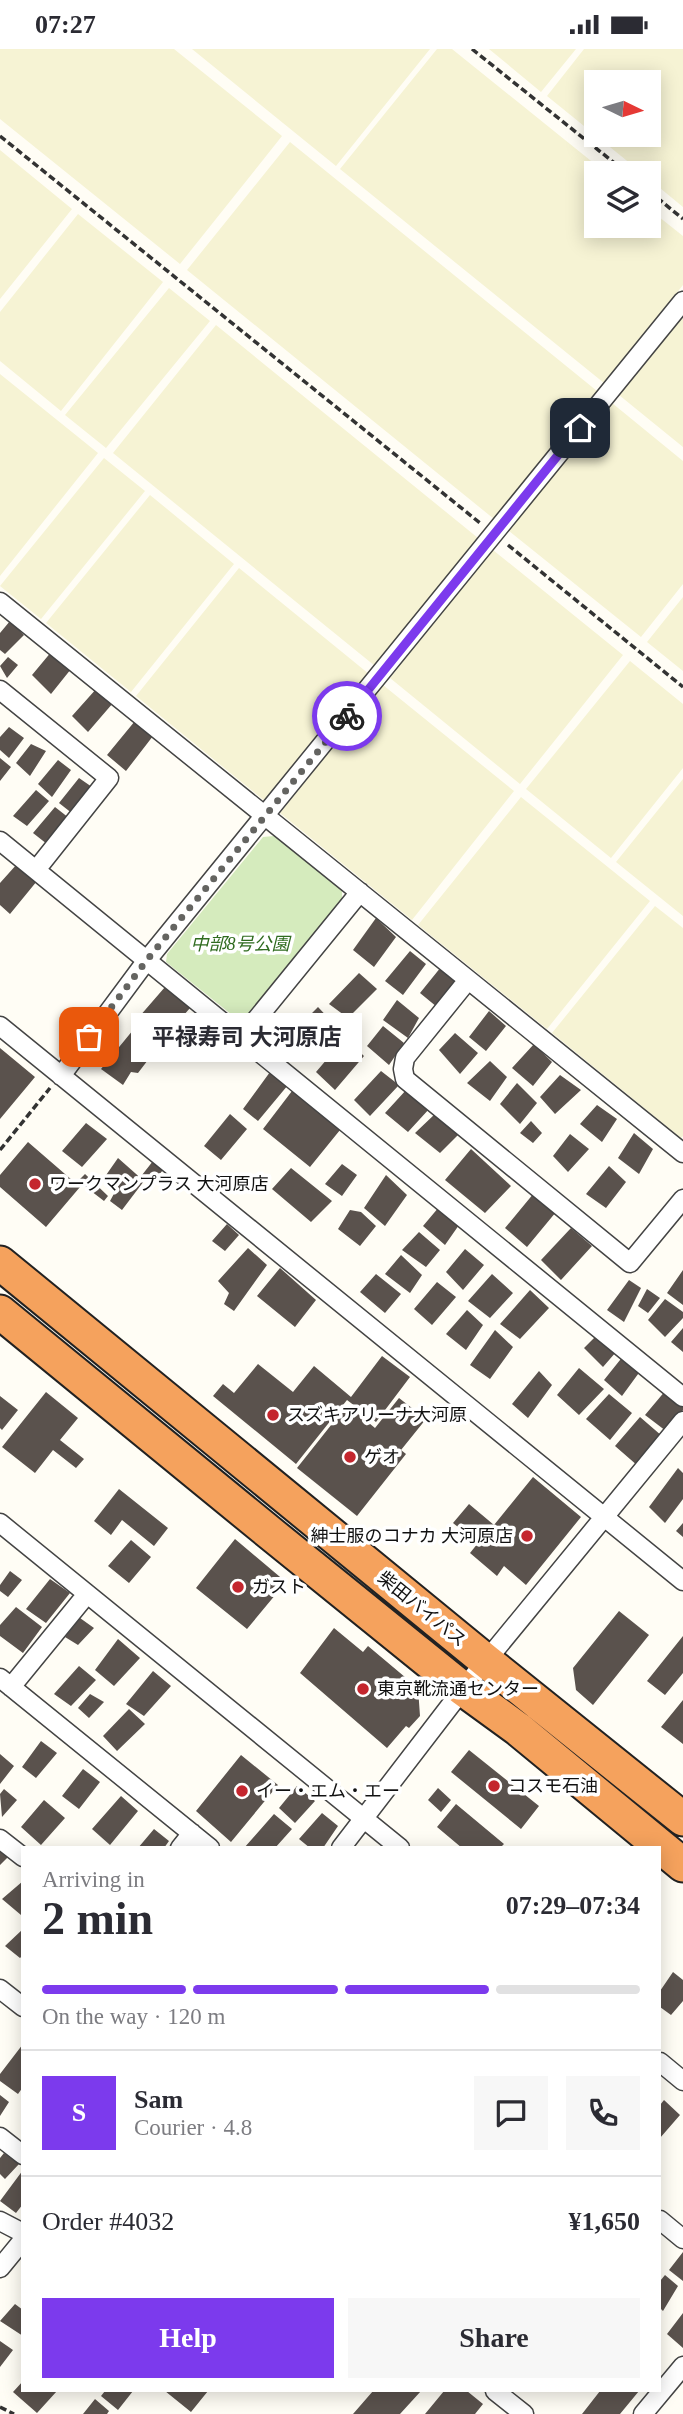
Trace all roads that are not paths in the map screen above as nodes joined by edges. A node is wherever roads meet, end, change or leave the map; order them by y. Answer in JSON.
{"nodes":[{"id":1,"x":683,"y":301,"type":"edge"},
{"id":2,"x":0,"y":602,"type":"edge"},
{"id":3,"x":0,"y":690,"type":"edge"},
{"id":4,"x":266,"y":816,"type":"junction"},
{"id":5,"x":0,"y":841,"type":"edge"},
{"id":6,"x":36,"y":870,"type":"junction"},
{"id":7,"x":360,"y":892,"type":"junction"},
{"id":8,"x":147,"y":960,"type":"junction"},
{"id":9,"x":468,"y":980,"type":"junction"},
{"id":10,"x":0,"y":1026,"type":"edge"},
{"id":11,"x":242,"y":1037,"type":"junction"},
{"id":12,"x":61,"y":1076,"type":"junction"},
{"id":13,"x":683,"y":1153,"type":"edge"},
{"id":14,"x":683,"y":1199,"type":"edge"},
{"id":15,"x":0,"y":1263,"type":"edge"},
{"id":16,"x":0,"y":1312,"type":"edge"},
{"id":17,"x":683,"y":1397,"type":"edge"},
{"id":18,"x":683,"y":1421,"type":"edge"},
{"id":19,"x":605,"y":1517,"type":"junction"},
{"id":20,"x":0,"y":1523,"type":"edge"},
{"id":21,"x":683,"y":1581,"type":"edge"},
{"id":22,"x":87,"y":1594,"type":"junction"},
{"id":23,"x":486,"y":1661,"type":"junction"},
{"id":24,"x":6,"y":1683,"type":"edge"},
{"id":25,"x":463,"y":1689,"type":"junction"},
{"id":26,"x":365,"y":1818,"type":"junction"},
{"id":27,"x":683,"y":1819,"type":"edge"},
{"id":28,"x":192,"y":1833,"type":"junction"},
{"id":29,"x":0,"y":1839,"type":"edge"},
{"id":30,"x":182,"y":1846,"type":"edge"},
{"id":31,"x":208,"y":1846,"type":"edge"},
{"id":32,"x":343,"y":1846,"type":"edge"},
{"id":33,"x":398,"y":1846,"type":"edge"},
{"id":34,"x":660,"y":1846,"type":"edge"},
{"id":35,"x":661,"y":1847,"type":"edge"},
{"id":36,"x":21,"y":1855,"type":"edge"},
{"id":37,"x":683,"y":1865,"type":"edge"},
{"id":38,"x":0,"y":1989,"type":"edge"},
{"id":39,"x":21,"y":2005,"type":"edge"},
{"id":40,"x":661,"y":2063,"type":"edge"},
{"id":41,"x":683,"y":2081,"type":"edge"},
{"id":42,"x":0,"y":2137,"type":"edge"},
{"id":43,"x":21,"y":2153,"type":"edge"},
{"id":44,"x":0,"y":2221,"type":"edge"},
{"id":45,"x":661,"y":2221,"type":"edge"},
{"id":46,"x":21,"y":2232,"type":"edge"},
{"id":47,"x":683,"y":2239,"type":"edge"},
{"id":48,"x":21,"y":2242,"type":"edge"},
{"id":49,"x":0,"y":2268,"type":"edge"},
{"id":50,"x":683,"y":2366,"type":"edge"},
{"id":51,"x":665,"y":2377,"type":"edge"},
{"id":52,"x":496,"y":2392,"type":"edge"},
{"id":53,"x":656,"y":2392,"type":"edge"},
{"id":54,"x":524,"y":2414,"type":"edge"},
{"id":55,"x":643,"y":2414,"type":"edge"}],
"edges":[{"from":1,"to":4,"type":"street"},
{"from":2,"to":4,"type":"street"},
{"from":3,"to":6,"type":"street"},
{"from":4,"to":7,"type":"street"},
{"from":4,"to":8,"type":"street"},
{"from":5,"to":6,"type":"street"},
{"from":6,"to":8,"type":"street"},
{"from":7,"to":9,"type":"street"},
{"from":7,"to":11,"type":"street"},
{"from":8,"to":11,"type":"street"},
{"from":8,"to":12,"type":"street"},
{"from":9,"to":13,"type":"street"},
{"from":9,"to":14,"type":"street"},
{"from":10,"to":12,"type":"street"},
{"from":11,"to":17,"type":"street"},
{"from":12,"to":19,"type":"street"},
{"from":15,"to":23,"type":"highway","name":"柴田バイパス"},
{"from":16,"to":25,"type":"highway","name":"柴田バイパス"},
{"from":18,"to":19,"type":"street"},
{"from":19,"to":21,"type":"street"},
{"from":19,"to":23,"type":"street"},
{"from":20,"to":22,"type":"street"},
{"from":22,"to":24,"type":"street"},
{"from":22,"to":26,"type":"street"},
{"from":23,"to":25,"type":"street"},
{"from":23,"to":27,"type":"highway","name":"柴田バイパス"},
{"from":24,"to":28,"type":"street"},
{"from":25,"to":26,"type":"street"},
{"from":25,"to":34,"type":"highway","name":"柴田バイパス"},
{"from":26,"to":32,"type":"street"},
{"from":26,"to":33,"type":"street"},
{"from":28,"to":30,"type":"street"},
{"from":28,"to":31,"type":"street"},
{"from":29,"to":36,"type":"street"},
{"from":35,"to":37,"type":"highway","name":"柴田バイパス"},
{"from":38,"to":39,"type":"street"},
{"from":40,"to":41,"type":"street"},
{"from":42,"to":43,"type":"street"},
{"from":44,"to":46,"type":"street"},
{"from":45,"to":47,"type":"street"},
{"from":48,"to":49,"type":"street"},
{"from":50,"to":51,"type":"street"},
{"from":52,"to":54,"type":"street"},
{"from":53,"to":55,"type":"street"}]}
